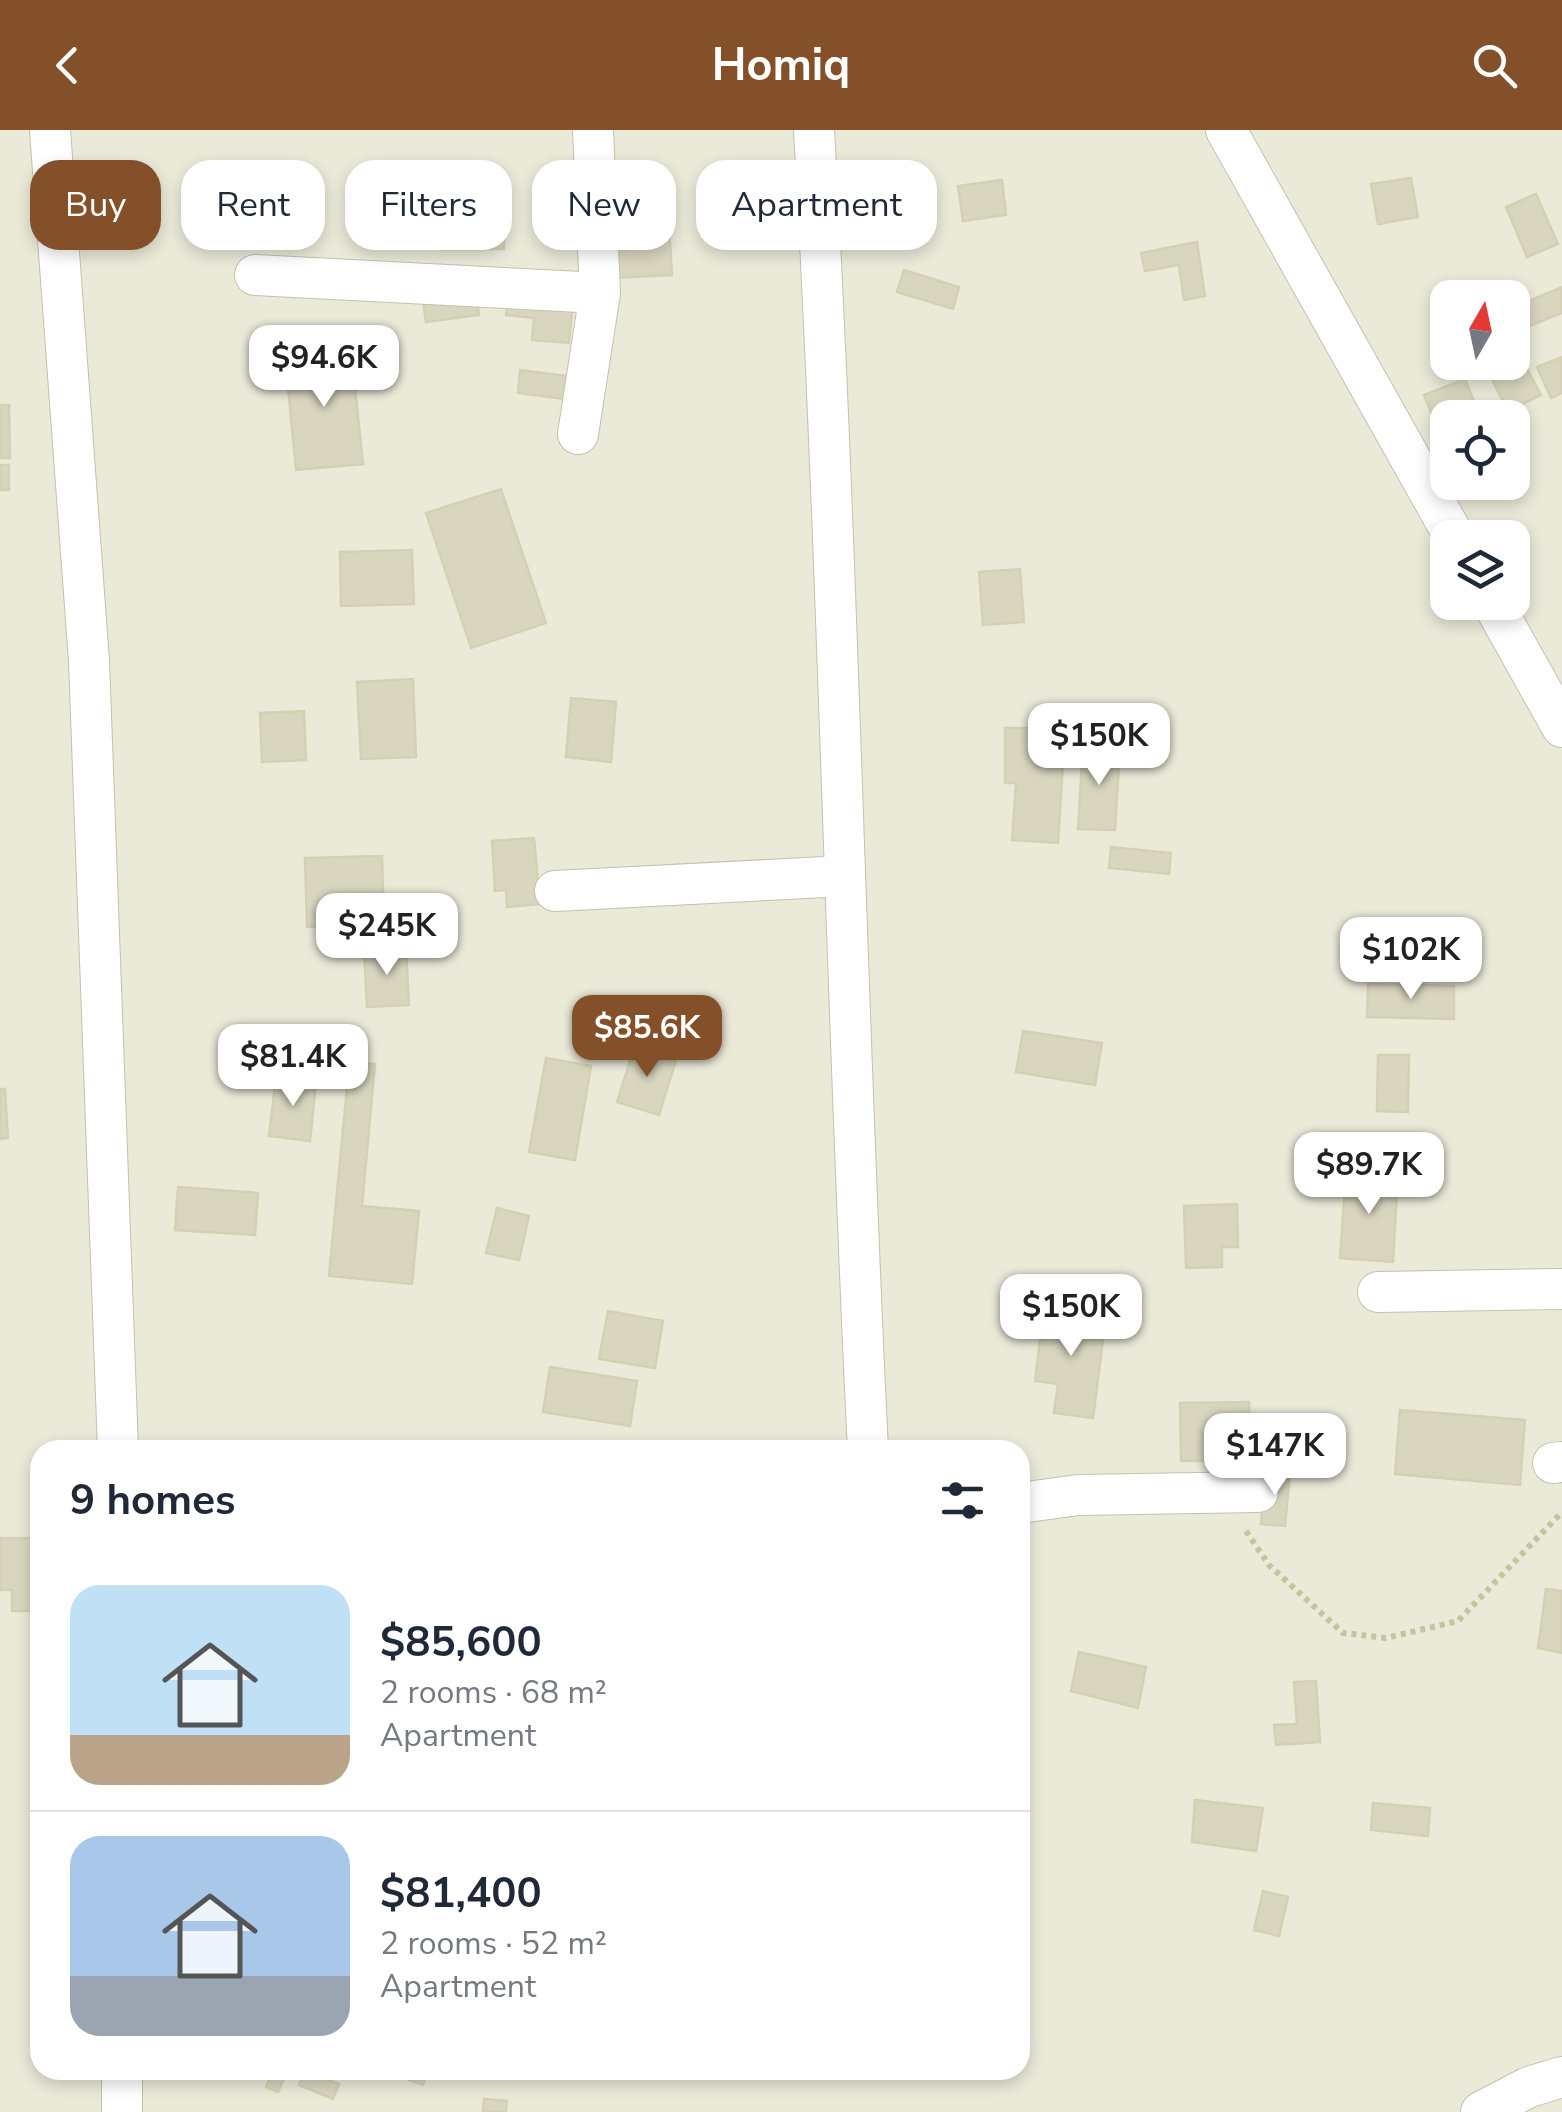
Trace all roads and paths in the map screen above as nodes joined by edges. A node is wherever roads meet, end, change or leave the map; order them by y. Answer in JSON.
{"nodes":[{"id":1,"x":50,"y":130,"type":"edge"},
{"id":2,"x":593,"y":130,"type":"edge"},
{"id":3,"x":814,"y":130,"type":"edge"},
{"id":4,"x":1226,"y":130,"type":"edge"},
{"id":5,"x":256,"y":275,"type":"dead end"},
{"id":6,"x":600,"y":293,"type":"junction"},
{"id":7,"x":578,"y":434,"type":"dead end"},
{"id":8,"x":1446,"y":520,"type":"edge"},
{"id":9,"x":1502,"y":620,"type":"edge"},
{"id":10,"x":1562,"y":727,"type":"edge"},
{"id":11,"x":844,"y":876,"type":"junction"},
{"id":12,"x":555,"y":891,"type":"dead end"},
{"id":13,"x":1562,"y":1289,"type":"edge"},
{"id":14,"x":1378,"y":1292,"type":"dead end"},
{"id":15,"x":118,"y":1440,"type":"edge"},
{"id":16,"x":868,"y":1440,"type":"edge"},
{"id":17,"x":1239,"y":1492,"type":"joint"},
{"id":18,"x":1030,"y":1502,"type":"edge"},
{"id":19,"x":1562,"y":1512,"type":"edge"},
{"id":20,"x":1562,"y":2077,"type":"edge"},
{"id":21,"x":122,"y":2080,"type":"edge"},
{"id":22,"x":122,"y":2112,"type":"edge"},
{"id":23,"x":1480,"y":2112,"type":"edge"}],
"edges":[{"from":1,"to":15,"type":"street"},
{"from":2,"to":6,"type":"street"},
{"from":3,"to":11,"type":"street"},
{"from":4,"to":8,"type":"street"},
{"from":5,"to":6,"type":"street"},
{"from":6,"to":7,"type":"street"},
{"from":9,"to":10,"type":"street"},
{"from":11,"to":12,"type":"street"},
{"from":11,"to":16,"type":"street"},
{"from":13,"to":14,"type":"street"},
{"from":17,"to":18,"type":"street"},
{"from":17,"to":19,"type":"path"},
{"from":20,"to":23,"type":"street"},
{"from":21,"to":22,"type":"street"}]}
